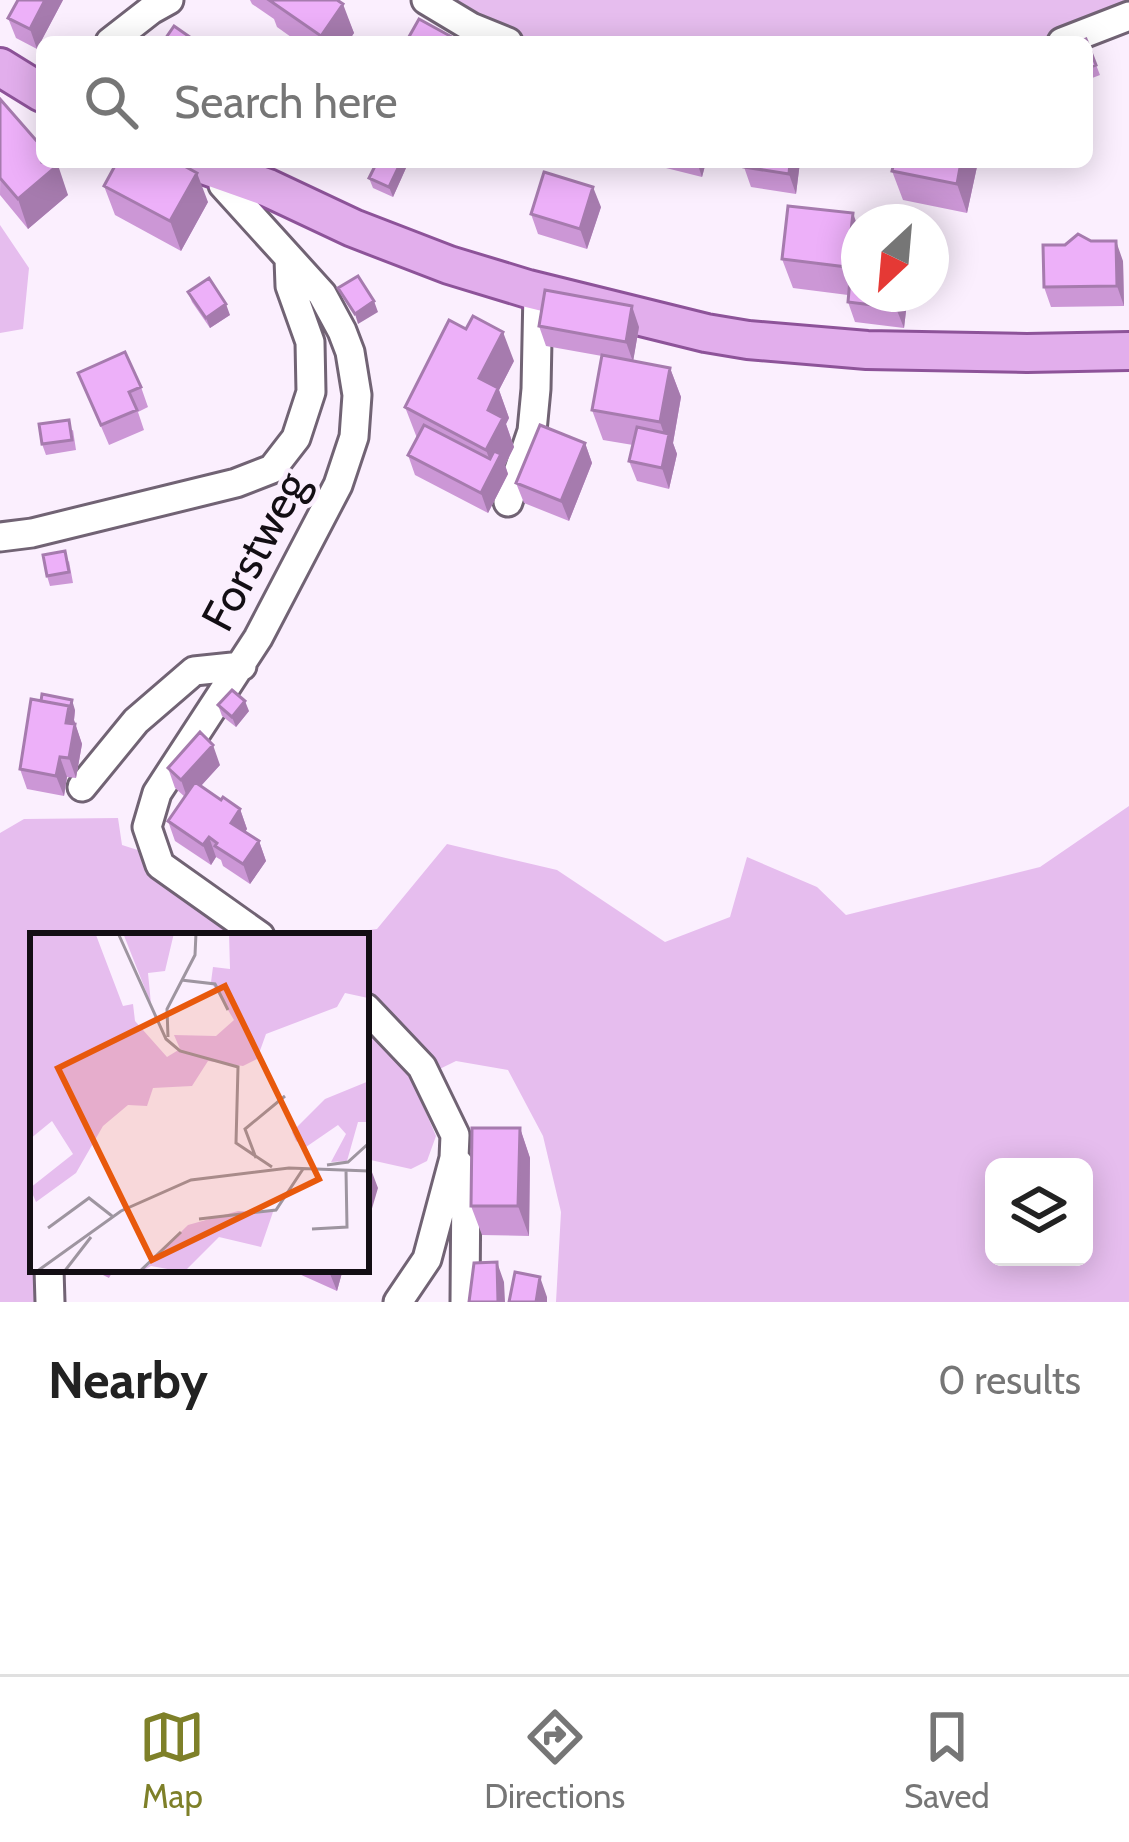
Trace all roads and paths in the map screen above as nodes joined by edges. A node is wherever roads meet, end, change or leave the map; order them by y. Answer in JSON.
{"nodes":[{"id":1,"x":169,"y":0,"type":"edge"},
{"id":2,"x":426,"y":0,"type":"edge"},
{"id":3,"x":1129,"y":16,"type":"edge"},
{"id":4,"x":118,"y":36,"type":"edge"},
{"id":5,"x":493,"y":36,"type":"edge"},
{"id":6,"x":1077,"y":36,"type":"edge"},
{"id":7,"x":0,"y":67,"type":"edge"},
{"id":8,"x":36,"y":89,"type":"edge"},
{"id":9,"x":210,"y":168,"type":"edge"},
{"id":10,"x":212,"y":168,"type":"edge"},
{"id":11,"x":289,"y":259,"type":"junction"},
{"id":12,"x":538,"y":291,"type":"junction"},
{"id":13,"x":1129,"y":351,"type":"edge"},
{"id":14,"x":508,"y":502,"type":"dead end"},
{"id":15,"x":0,"y":537,"type":"edge"},
{"id":16,"x":242,"y":666,"type":"junction"},
{"id":17,"x":82,"y":787,"type":"dead end"},
{"id":18,"x":256,"y":933,"type":"edge"},
{"id":19,"x":369,"y":1011,"type":"edge"},
{"id":20,"x":454,"y":1159,"type":"junction"},
{"id":21,"x":49,"y":1272,"type":"edge"},
{"id":22,"x":50,"y":1302,"type":"edge"},
{"id":23,"x":398,"y":1302,"type":"edge"},
{"id":24,"x":465,"y":1302,"type":"edge"}],
"edges":[{"from":1,"to":4,"type":"street"},
{"from":2,"to":5,"type":"street"},
{"from":3,"to":6,"type":"street"},
{"from":7,"to":8,"type":"main road"},
{"from":9,"to":11,"type":"street","name":"Forstweg"},
{"from":10,"to":12,"type":"main road"},
{"from":11,"to":15,"type":"street"},
{"from":11,"to":16,"type":"street","name":"Forstweg"},
{"from":12,"to":13,"type":"main road"},
{"from":12,"to":14,"type":"street"},
{"from":16,"to":17,"type":"street"},
{"from":16,"to":18,"type":"street","name":"Forstweg"},
{"from":19,"to":20,"type":"street"},
{"from":20,"to":23,"type":"street"},
{"from":20,"to":24,"type":"street"},
{"from":21,"to":22,"type":"street"}]}
